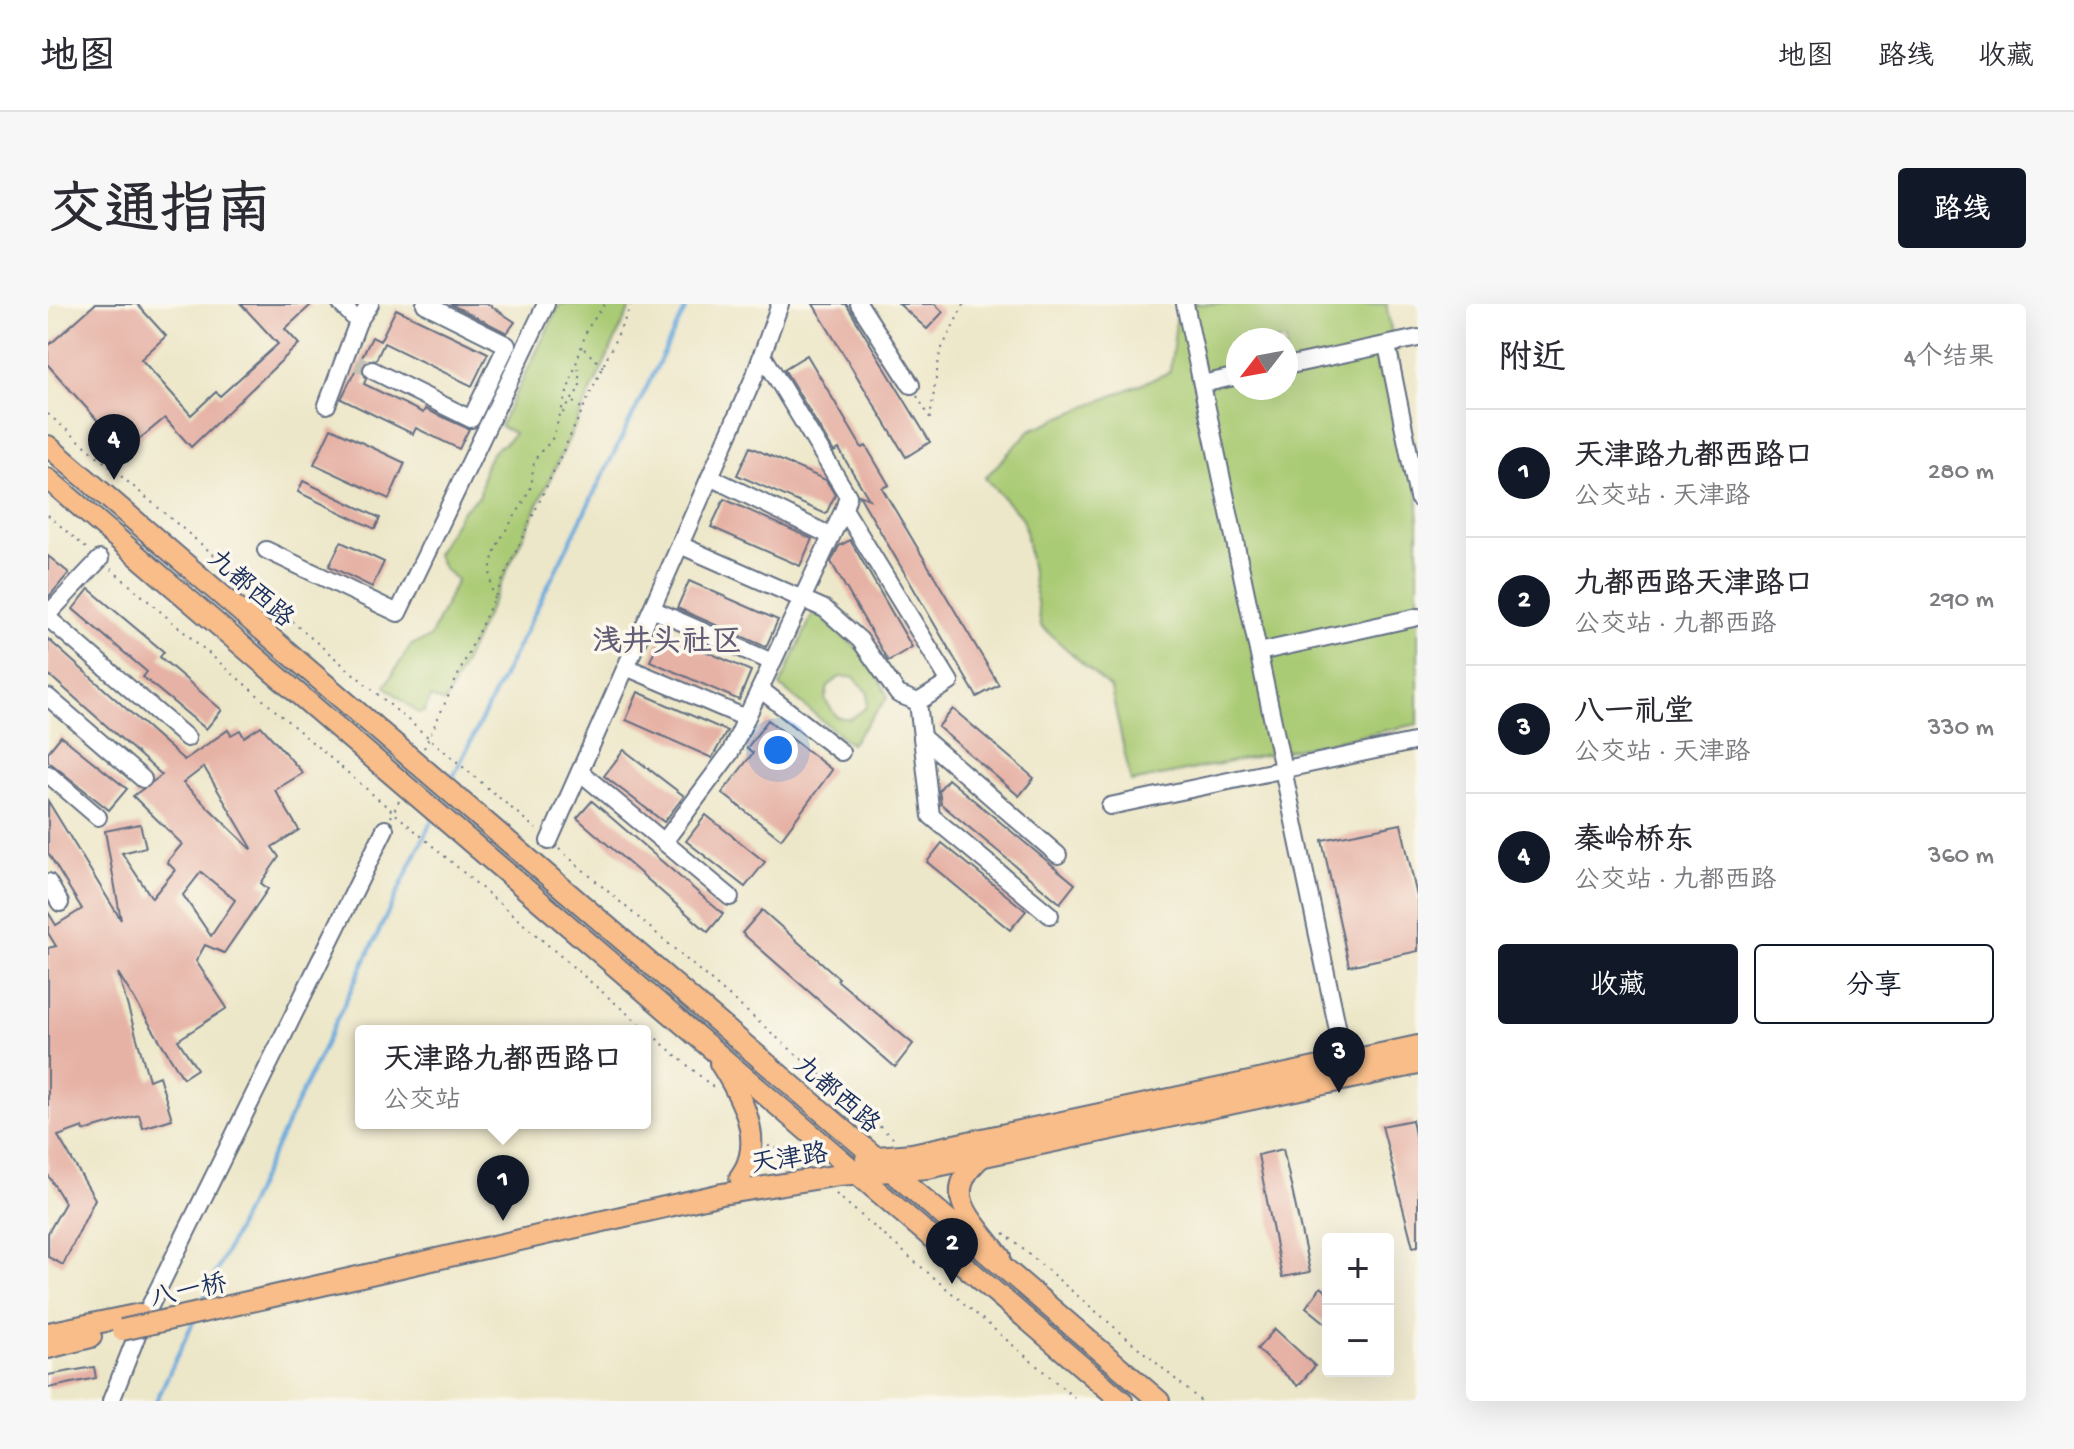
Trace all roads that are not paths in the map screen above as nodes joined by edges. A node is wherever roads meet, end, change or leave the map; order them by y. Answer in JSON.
{"nodes":[{"id":1,"x":341,"y":304,"type":"edge"},
{"id":2,"x":370,"y":304,"type":"edge"},
{"id":3,"x":425,"y":304,"type":"edge"},
{"id":4,"x":546,"y":304,"type":"edge"},
{"id":5,"x":780,"y":304,"type":"edge"},
{"id":6,"x":859,"y":304,"type":"edge"},
{"id":7,"x":1185,"y":304,"type":"edge"},
{"id":8,"x":358,"y":322,"type":"junction"},
{"id":9,"x":1418,"y":338,"type":"edge"},
{"id":10,"x":1387,"y":345,"type":"junction"},
{"id":11,"x":762,"y":354,"type":"junction"},
{"id":12,"x":358,"y":364,"type":"junction"},
{"id":13,"x":1298,"y":364,"type":"edge"},
{"id":14,"x":1226,"y":379,"type":"edge"},
{"id":15,"x":1202,"y":384,"type":"junction"},
{"id":16,"x":911,"y":385,"type":"road end"},
{"id":17,"x":327,"y":405,"type":"dead end"},
{"id":18,"x":48,"y":446,"type":"edge"},
{"id":19,"x":710,"y":477,"type":"junction"},
{"id":20,"x":48,"y":479,"type":"edge"},
{"id":21,"x":1418,"y":498,"type":"edge"},
{"id":22,"x":844,"y":509,"type":"junction"},
{"id":23,"x":831,"y":536,"type":"junction"},
{"id":24,"x":680,"y":545,"type":"junction"},
{"id":25,"x":266,"y":550,"type":"dead end"},
{"id":26,"x":100,"y":559,"type":"road end"},
{"id":27,"x":803,"y":597,"type":"junction"},
{"id":28,"x":652,"y":609,"type":"junction"},
{"id":29,"x":48,"y":616,"type":"edge"},
{"id":30,"x":1418,"y":617,"type":"edge"},
{"id":31,"x":1259,"y":652,"type":"junction"},
{"id":32,"x":772,"y":662,"type":"junction"},
{"id":33,"x":626,"y":667,"type":"junction"},
{"id":34,"x":760,"y":689,"type":"junction"},
{"id":35,"x":48,"y":697,"type":"edge"},
{"id":36,"x":918,"y":702,"type":"junction"},
{"id":37,"x":746,"y":718,"type":"junction"},
{"id":38,"x":922,"y":737,"type":"junction"},
{"id":39,"x":187,"y":738,"type":"dead end"},
{"id":40,"x":1418,"y":741,"type":"edge"},
{"id":41,"x":841,"y":752,"type":"dead end"},
{"id":42,"x":1284,"y":769,"type":"junction"},
{"id":43,"x":580,"y":772,"type":"junction"},
{"id":44,"x":48,"y":774,"type":"edge"},
{"id":45,"x":143,"y":779,"type":"dead end"},
{"id":46,"x":1110,"y":806,"type":"dead end"},
{"id":47,"x":98,"y":817,"type":"dead end"},
{"id":48,"x":385,"y":829,"type":"road end"},
{"id":49,"x":549,"y":841,"type":"road end"},
{"id":50,"x":664,"y":842,"type":"junction"},
{"id":51,"x":1058,"y":855,"type":"dead end"},
{"id":52,"x":48,"y":882,"type":"edge"},
{"id":53,"x":730,"y":897,"type":"dead end"},
{"id":54,"x":60,"y":903,"type":"dead end"},
{"id":55,"x":1050,"y":915,"type":"dead end"},
{"id":56,"x":705,"y":1041,"type":"junction"},
{"id":57,"x":1418,"y":1046,"type":"edge"},
{"id":58,"x":1418,"y":1064,"type":"edge"},
{"id":59,"x":1347,"y":1070,"type":"junction"},
{"id":60,"x":982,"y":1156,"type":"junction"},
{"id":61,"x":880,"y":1164,"type":"junction"},
{"id":62,"x":846,"y":1168,"type":"junction"},
{"id":63,"x":814,"y":1173,"type":"junction"},
{"id":64,"x":740,"y":1177,"type":"junction"},
{"id":65,"x":1016,"y":1280,"type":"junction"},
{"id":66,"x":270,"y":1291,"type":"junction"},
{"id":67,"x":48,"y":1333,"type":"edge"},
{"id":68,"x":48,"y":1348,"type":"edge"},
{"id":69,"x":111,"y":1401,"type":"edge"},
{"id":70,"x":1122,"y":1401,"type":"edge"},
{"id":71,"x":1159,"y":1401,"type":"edge"}],
"edges":[{"from":1,"to":8,"type":"street"},
{"from":2,"to":8,"type":"street"},
{"from":3,"to":12,"type":"street"},
{"from":4,"to":25,"type":"street"},
{"from":5,"to":11,"type":"street"},
{"from":6,"to":16,"type":"street"},
{"from":7,"to":15,"type":"street"},
{"from":8,"to":12,"type":"street"},
{"from":9,"to":10,"type":"street"},
{"from":10,"to":13,"type":"street"},
{"from":10,"to":21,"type":"street"},
{"from":11,"to":19,"type":"street"},
{"from":11,"to":22,"type":"street"},
{"from":12,"to":17,"type":"street"},
{"from":14,"to":15,"type":"street"},
{"from":15,"to":31,"type":"street"},
{"from":18,"to":61,"type":"main road","name":"九都西路"},
{"from":19,"to":23,"type":"street"},
{"from":19,"to":24,"type":"street"},
{"from":20,"to":56,"type":"main road","name":"九都西路"},
{"from":22,"to":23,"type":"street"},
{"from":22,"to":36,"type":"street"},
{"from":23,"to":27,"type":"street"},
{"from":24,"to":27,"type":"street"},
{"from":24,"to":28,"type":"street"},
{"from":26,"to":29,"type":"street"},
{"from":27,"to":32,"type":"street"},
{"from":27,"to":36,"type":"street"},
{"from":28,"to":32,"type":"street"},
{"from":28,"to":33,"type":"street"},
{"from":29,"to":39,"type":"street"},
{"from":30,"to":31,"type":"street"},
{"from":31,"to":42,"type":"street"},
{"from":32,"to":34,"type":"street"},
{"from":33,"to":37,"type":"street"},
{"from":33,"to":43,"type":"street"},
{"from":34,"to":37,"type":"street"},
{"from":34,"to":41,"type":"street"},
{"from":35,"to":45,"type":"street"},
{"from":36,"to":38,"type":"street"},
{"from":37,"to":50,"type":"street"},
{"from":38,"to":51,"type":"street"},
{"from":38,"to":55,"type":"street"},
{"from":40,"to":42,"type":"street"},
{"from":42,"to":46,"type":"street"},
{"from":42,"to":59,"type":"street"},
{"from":43,"to":49,"type":"street"},
{"from":43,"to":50,"type":"street"},
{"from":44,"to":47,"type":"street"},
{"from":48,"to":69,"type":"street"},
{"from":50,"to":53,"type":"street"},
{"from":52,"to":54,"type":"street"},
{"from":56,"to":62,"type":"main road","name":"九都西路"},
{"from":56,"to":64,"type":"main road"},
{"from":57,"to":59,"type":"main road","name":"天津路"},
{"from":58,"to":59,"type":"main road","name":"天津路"},
{"from":59,"to":60,"type":"main road","name":"天津路"},
{"from":59,"to":61,"type":"main road","name":"天津路"},
{"from":60,"to":61,"type":"main road","name":"天津路"},
{"from":60,"to":65,"type":"main road"},
{"from":61,"to":62,"type":"main road","name":"天津路"},
{"from":61,"to":65,"type":"main road","name":"九都西路"},
{"from":62,"to":63,"type":"main road","name":"天津路"},
{"from":62,"to":70,"type":"main road","name":"九都西路"},
{"from":63,"to":64,"type":"main road","name":"天津路"},
{"from":63,"to":66,"type":"main road","name":"天津路"},
{"from":64,"to":66,"type":"main road","name":"天津路"},
{"from":65,"to":71,"type":"main road","name":"九都西路"},
{"from":66,"to":67,"type":"main road","name":"八一桥"},
{"from":66,"to":68,"type":"main road","name":"八一桥","bridge":true}]}
